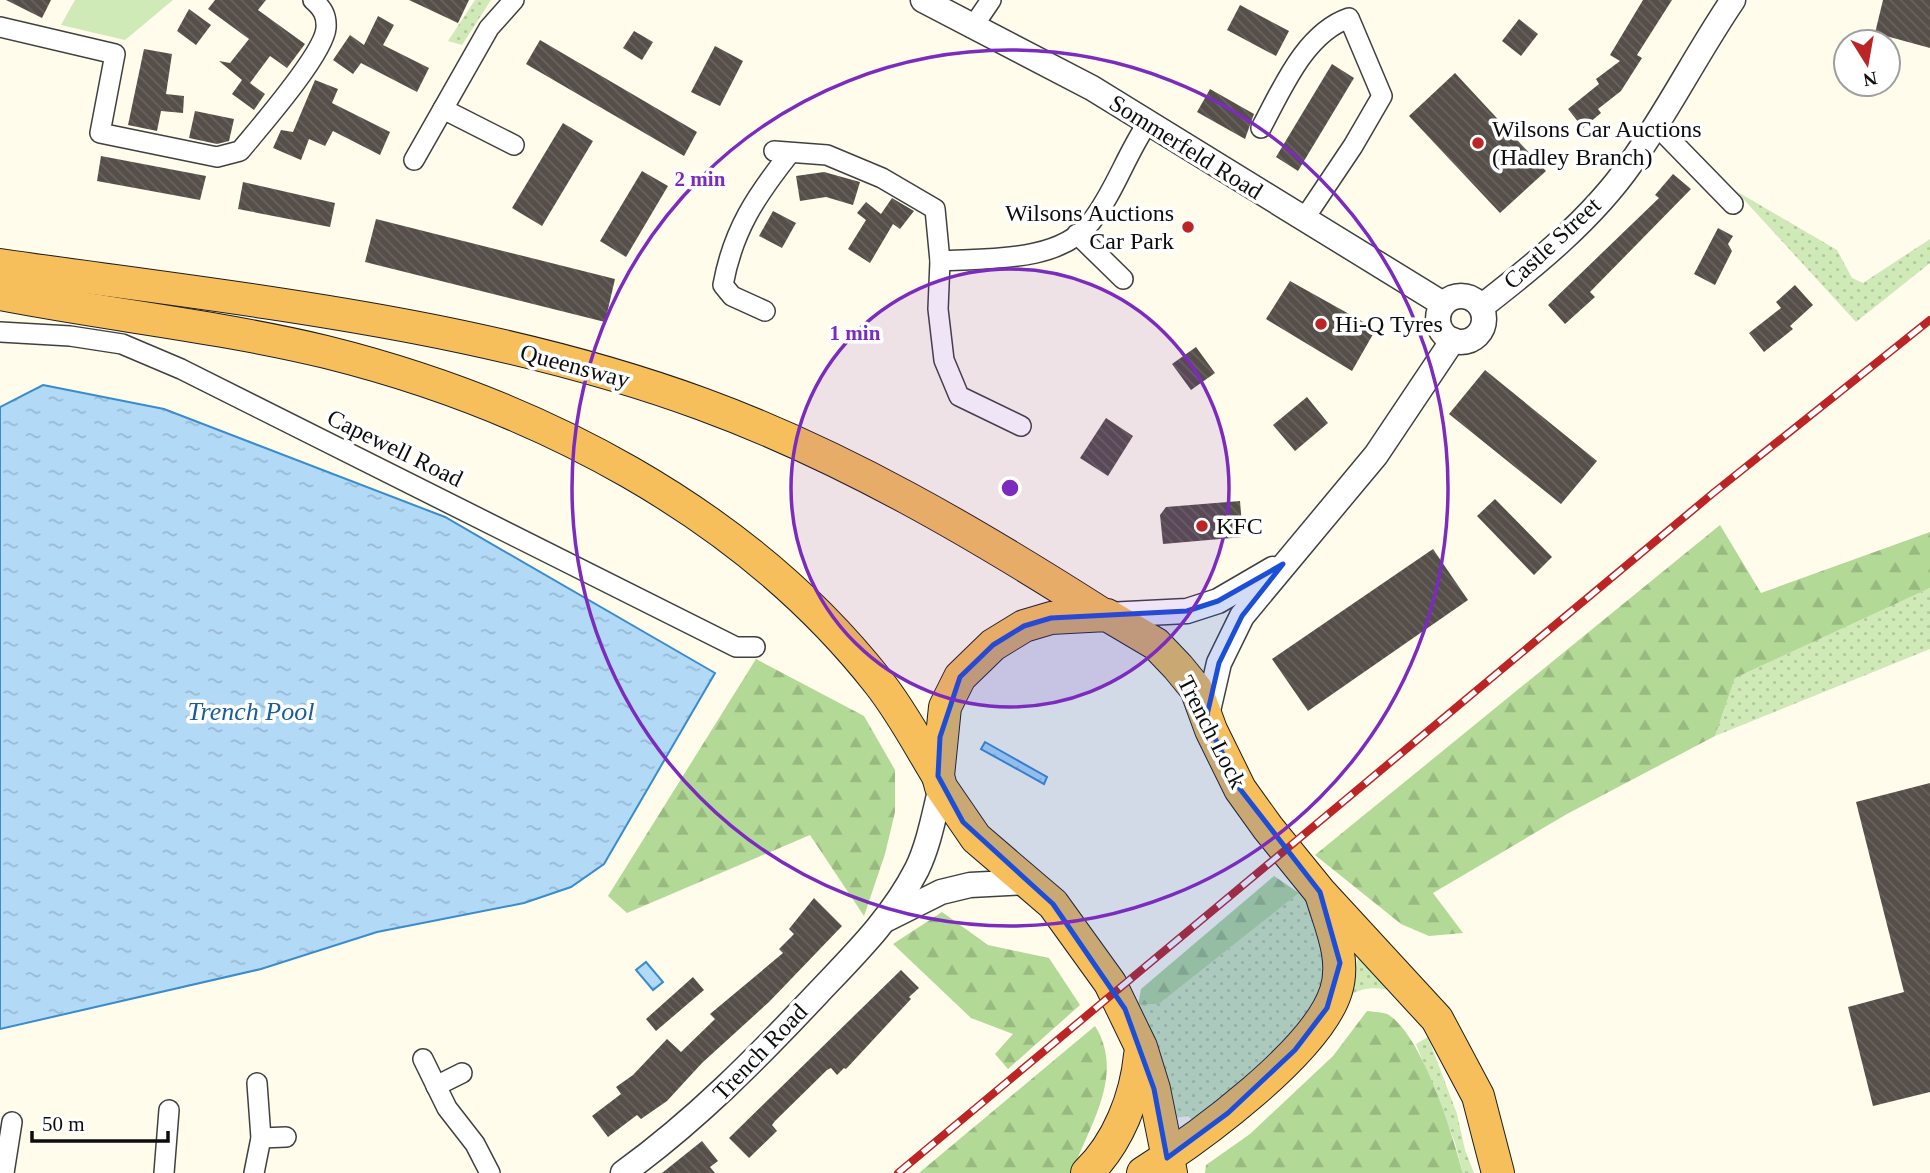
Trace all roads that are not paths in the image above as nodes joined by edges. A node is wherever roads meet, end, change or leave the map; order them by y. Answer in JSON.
{"nodes":[{"id":1,"x":313,"y":0,"type":"edge"},
{"id":2,"x":513,"y":0,"type":"edge"},
{"id":3,"x":923,"y":0,"type":"edge"},
{"id":4,"x":991,"y":0,"type":"edge"},
{"id":5,"x":1733,"y":0,"type":"edge"},
{"id":6,"x":1345,"y":9,"type":"edge"},
{"id":7,"x":0,"y":27,"type":"edge"},
{"id":8,"x":972,"y":28,"type":"junction"},
{"id":9,"x":443,"y":109,"type":"junction"},
{"id":10,"x":1147,"y":124,"type":"junction"},
{"id":11,"x":1655,"y":124,"type":"junction"},
{"id":12,"x":1261,"y":128,"type":"dead end"},
{"id":13,"x":514,"y":145,"type":"dead end"},
{"id":14,"x":414,"y":160,"type":"dead end"},
{"id":15,"x":1733,"y":204,"type":"dead end"},
{"id":16,"x":1304,"y":219,"type":"junction"},
{"id":17,"x":1077,"y":234,"type":"junction"},
{"id":18,"x":940,"y":261,"type":"junction"},
{"id":19,"x":0,"y":265,"type":"edge"},
{"id":20,"x":1123,"y":279,"type":"dead end"},
{"id":21,"x":0,"y":294,"type":"edge"},
{"id":22,"x":1443,"y":304,"type":"junction"},
{"id":23,"x":1481,"y":307,"type":"junction"},
{"id":24,"x":765,"y":311,"type":"dead end"},
{"id":25,"x":0,"y":332,"type":"edge"},
{"id":26,"x":1453,"y":340,"type":"junction"},
{"id":27,"x":1021,"y":426,"type":"dead end"},
{"id":28,"x":1283,"y":564,"type":"junction"},
{"id":29,"x":1104,"y":615,"type":"junction"},
{"id":30,"x":755,"y":647,"type":"dead end"},
{"id":31,"x":1207,"y":715,"type":"junction"},
{"id":32,"x":939,"y":782,"type":"junction"},
{"id":33,"x":1031,"y":884,"type":"junction"},
{"id":34,"x":1320,"y":892,"type":"junction"},
{"id":35,"x":887,"y":919,"type":"junction"},
{"id":36,"x":1141,"y":1047,"type":"junction"},
{"id":37,"x":423,"y":1059,"type":"dead end"},
{"id":38,"x":462,"y":1073,"type":"dead end"},
{"id":39,"x":257,"y":1083,"type":"dead end"},
{"id":40,"x":436,"y":1086,"type":"junction"},
{"id":41,"x":169,"y":1110,"type":"dead end"},
{"id":42,"x":12,"y":1122,"type":"dead end"},
{"id":43,"x":286,"y":1137,"type":"dead end"},
{"id":44,"x":261,"y":1138,"type":"junction"},
{"id":45,"x":1161,"y":1168,"type":"edge"},
{"id":46,"x":4,"y":1173,"type":"edge"},
{"id":47,"x":164,"y":1173,"type":"edge"},
{"id":48,"x":254,"y":1173,"type":"edge"},
{"id":49,"x":490,"y":1173,"type":"edge"},
{"id":50,"x":623,"y":1173,"type":"edge"},
{"id":51,"x":1087,"y":1173,"type":"edge"},
{"id":52,"x":1498,"y":1173,"type":"edge"}],
"edges":[{"from":1,"to":7,"type":"street"},
{"from":2,"to":9,"type":"street"},
{"from":3,"to":8,"type":"street","name":"Sommerfeld Road"},
{"from":4,"to":8,"type":"street"},
{"from":5,"to":11,"type":"street","name":"Castle Street"},
{"from":6,"to":12,"type":"street"},
{"from":6,"to":16,"type":"street"},
{"from":8,"to":10,"type":"street","name":"Sommerfeld Road"},
{"from":9,"to":13,"type":"street"},
{"from":9,"to":14,"type":"street"},
{"from":10,"to":16,"type":"street","name":"Sommerfeld Road"},
{"from":10,"to":17,"type":"street"},
{"from":11,"to":15,"type":"street"},
{"from":11,"to":23,"type":"street","name":"Castle Street"},
{"from":16,"to":22,"type":"street","name":"Sommerfeld Road"},
{"from":17,"to":18,"type":"street"},
{"from":17,"to":20,"type":"street"},
{"from":18,"to":24,"type":"street"},
{"from":18,"to":27,"type":"street"},
{"from":19,"to":29,"type":"highway","name":"Queensway"},
{"from":21,"to":32,"type":"highway"},
{"from":22,"to":23,"type":"street","name":"Castle Street"},
{"from":22,"to":26,"type":"street"},
{"from":23,"to":26,"type":"street","name":"Castle Street"},
{"from":25,"to":30,"type":"street","name":"Capewell Road"},
{"from":26,"to":28,"type":"street"},
{"from":28,"to":29,"type":"street"},
{"from":28,"to":31,"type":"street"},
{"from":29,"to":31,"type":"highway","name":"Trench Lock"},
{"from":29,"to":32,"type":"highway"},
{"from":31,"to":34,"type":"highway","name":"Trench Lock"},
{"from":32,"to":33,"type":"highway"},
{"from":32,"to":35,"type":"street"},
{"from":33,"to":35,"type":"street"},
{"from":33,"to":36,"type":"highway"},
{"from":34,"to":45,"type":"highway"},
{"from":34,"to":52,"type":"highway","name":"Trench Lock"},
{"from":35,"to":50,"type":"street","name":"Trench Road"},
{"from":36,"to":45,"type":"highway"},
{"from":36,"to":51,"type":"highway"},
{"from":37,"to":40,"type":"street"},
{"from":38,"to":40,"type":"street"},
{"from":39,"to":44,"type":"street"},
{"from":40,"to":49,"type":"street"},
{"from":41,"to":47,"type":"street"},
{"from":42,"to":46,"type":"street"},
{"from":43,"to":44,"type":"street"},
{"from":44,"to":48,"type":"street"}]}
